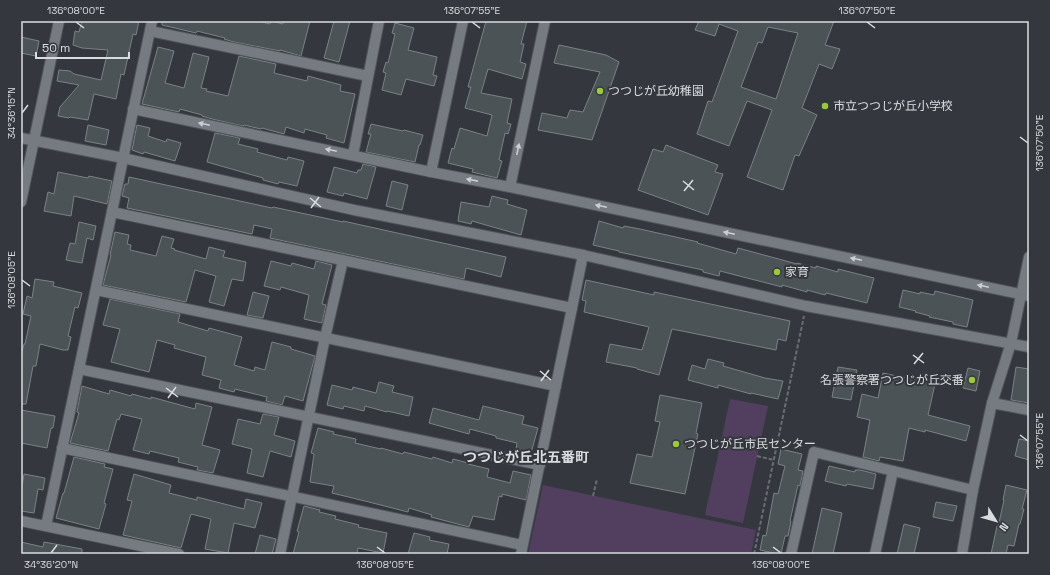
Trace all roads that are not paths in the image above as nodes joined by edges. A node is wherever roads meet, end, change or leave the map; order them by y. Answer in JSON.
{"nodes":[{"id":1,"x":58,"y":21,"type":"edge"},
{"id":2,"x":379,"y":21,"type":"edge"},
{"id":3,"x":463,"y":21,"type":"edge"},
{"id":4,"x":545,"y":21,"type":"edge"},
{"id":5,"x":151,"y":26,"type":"edge"},
{"id":6,"x":368,"y":76,"type":"junction"},
{"id":7,"x":133,"y":109,"type":"junction"},
{"id":8,"x":21,"y":138,"type":"edge"},
{"id":9,"x":33,"y":141,"type":"junction"},
{"id":10,"x":353,"y":155,"type":"junction"},
{"id":11,"x":123,"y":158,"type":"junction"},
{"id":12,"x":431,"y":172,"type":"junction"},
{"id":13,"x":510,"y":187,"type":"junction"},
{"id":14,"x":21,"y":202,"type":"edge"},
{"id":15,"x":112,"y":212,"type":"junction"},
{"id":16,"x":583,"y":255,"type":"junction"},
{"id":17,"x":1029,"y":257,"type":"edge"},
{"id":18,"x":343,"y":260,"type":"junction"},
{"id":19,"x":96,"y":290,"type":"junction"},
{"id":20,"x":1025,"y":295,"type":"edge"},
{"id":21,"x":572,"y":308,"type":"junction"},
{"id":22,"x":325,"y":338,"type":"junction"},
{"id":23,"x":1011,"y":343,"type":"junction"},
{"id":24,"x":1029,"y":347,"type":"edge"},
{"id":25,"x":79,"y":369,"type":"junction"},
{"id":26,"x":556,"y":386,"type":"junction"},
{"id":27,"x":992,"y":403,"type":"junction"},
{"id":28,"x":1029,"y":410,"type":"edge"},
{"id":29,"x":309,"y":417,"type":"junction"},
{"id":30,"x":62,"y":448,"type":"junction"},
{"id":31,"x":540,"y":465,"type":"junction"},
{"id":32,"x":892,"y":471,"type":"junction"},
{"id":33,"x":973,"y":490,"type":"junction"},
{"id":34,"x":292,"y":496,"type":"junction"},
{"id":35,"x":21,"y":521,"type":"edge"},
{"id":36,"x":46,"y":526,"type":"junction"},
{"id":37,"x":522,"y":549,"type":"edge"},
{"id":38,"x":179,"y":554,"type":"edge"},
{"id":39,"x":280,"y":554,"type":"edge"},
{"id":40,"x":791,"y":554,"type":"edge"},
{"id":41,"x":875,"y":554,"type":"edge"},
{"id":42,"x":962,"y":554,"type":"edge"}],
"edges":[{"from":1,"to":9,"type":"street"},
{"from":2,"to":6,"type":"street"},
{"from":3,"to":12,"type":"street"},
{"from":13,"to":4,"type":"street","one_way":true},
{"from":5,"to":6,"type":"street"},
{"from":5,"to":7,"type":"street"},
{"from":6,"to":10,"type":"street"},
{"from":10,"to":7,"type":"street","one_way":true},
{"from":7,"to":11,"type":"street"},
{"from":8,"to":9,"type":"street"},
{"from":9,"to":11,"type":"street"},
{"from":9,"to":14,"type":"street"},
{"from":10,"to":12,"type":"street"},
{"from":11,"to":15,"type":"street"},
{"from":11,"to":16,"type":"street"},
{"from":13,"to":12,"type":"street","one_way":true},
{"from":20,"to":13,"type":"street","one_way":true},
{"from":15,"to":18,"type":"street"},
{"from":15,"to":19,"type":"street"},
{"from":16,"to":21,"type":"street"},
{"from":16,"to":23,"type":"street"},
{"from":17,"to":20,"type":"street"},
{"from":18,"to":21,"type":"street"},
{"from":18,"to":22,"type":"street"},
{"from":19,"to":22,"type":"street"},
{"from":19,"to":25,"type":"street"},
{"from":20,"to":23,"type":"street"},
{"from":21,"to":26,"type":"street"},
{"from":22,"to":26,"type":"street"},
{"from":22,"to":29,"type":"street"},
{"from":23,"to":24,"type":"street"},
{"from":23,"to":27,"type":"street"},
{"from":25,"to":29,"type":"street"},
{"from":25,"to":30,"type":"street"},
{"from":26,"to":31,"type":"street"},
{"from":27,"to":28,"type":"street"},
{"from":27,"to":33,"type":"street"},
{"from":29,"to":31,"type":"street"},
{"from":29,"to":34,"type":"street"},
{"from":30,"to":34,"type":"street"},
{"from":30,"to":36,"type":"street"},
{"from":31,"to":37,"type":"street"},
{"from":32,"to":33,"type":"street"},
{"from":32,"to":40,"type":"street"},
{"from":32,"to":41,"type":"street"},
{"from":33,"to":42,"type":"street"},
{"from":34,"to":37,"type":"street"},
{"from":34,"to":39,"type":"street"},
{"from":35,"to":36,"type":"street"},
{"from":36,"to":38,"type":"street"}]}
